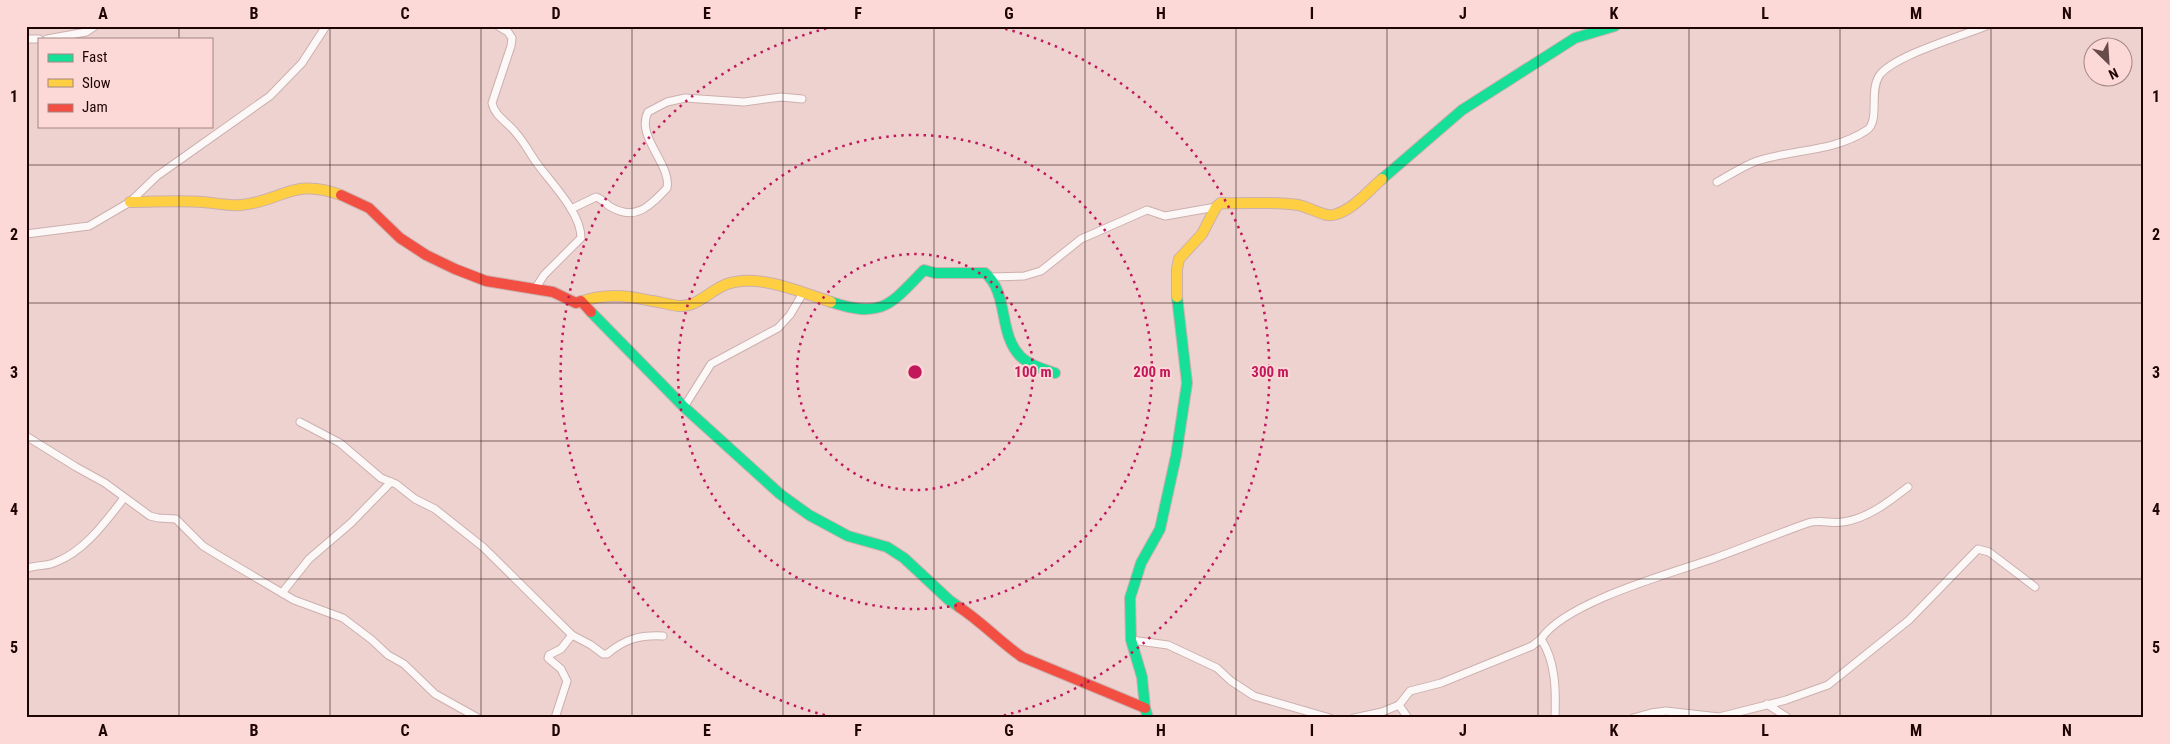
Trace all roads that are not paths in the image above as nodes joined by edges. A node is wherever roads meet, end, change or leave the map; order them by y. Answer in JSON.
{"nodes":[{"id":1,"x":95,"y":26,"type":"edge"},
{"id":2,"x":326,"y":26,"type":"edge"},
{"id":3,"x":498,"y":26,"type":"edge"},
{"id":4,"x":1615,"y":26,"type":"edge"},
{"id":5,"x":1986,"y":26,"type":"edge"},
{"id":6,"x":52,"y":38,"type":"edge"},
{"id":7,"x":802,"y":99,"type":"dead end"},
{"id":8,"x":1717,"y":182,"type":"dead end"},
{"id":9,"x":130,"y":202,"type":"junction"},
{"id":10,"x":1216,"y":207,"type":"junction"},
{"id":11,"x":571,"y":209,"type":"junction"},
{"id":12,"x":26,"y":234,"type":"edge"},
{"id":13,"x":991,"y":277,"type":"junction"},
{"id":14,"x":534,"y":289,"type":"junction"},
{"id":15,"x":803,"y":292,"type":"junction"},
{"id":16,"x":576,"y":303,"type":"junction"},
{"id":17,"x":1056,"y":373,"type":"dead end"},
{"id":18,"x":684,"y":407,"type":"junction"},
{"id":19,"x":300,"y":422,"type":"dead end"},
{"id":20,"x":26,"y":436,"type":"edge"},
{"id":21,"x":391,"y":482,"type":"junction"},
{"id":22,"x":1908,"y":487,"type":"dead end"},
{"id":23,"x":124,"y":498,"type":"junction"},
{"id":24,"x":26,"y":569,"type":"edge"},
{"id":25,"x":2035,"y":587,"type":"dead end"},
{"id":26,"x":282,"y":593,"type":"junction"},
{"id":27,"x":572,"y":635,"type":"junction"},
{"id":28,"x":663,"y":636,"type":"dead end"},
{"id":29,"x":1541,"y":639,"type":"junction"},
{"id":30,"x":1131,"y":640,"type":"junction"},
{"id":31,"x":1767,"y":704,"type":"junction"},
{"id":32,"x":1399,"y":705,"type":"junction"},
{"id":33,"x":1147,"y":713,"type":"edge"},
{"id":34,"x":478,"y":718,"type":"edge"},
{"id":35,"x":555,"y":718,"type":"edge"},
{"id":36,"x":1330,"y":718,"type":"edge"},
{"id":37,"x":1354,"y":718,"type":"edge"},
{"id":38,"x":1408,"y":718,"type":"edge"},
{"id":39,"x":1555,"y":718,"type":"edge"},
{"id":40,"x":1633,"y":718,"type":"edge"},
{"id":41,"x":1788,"y":718,"type":"edge"}],
"edges":[{"from":1,"to":6,"type":"street"},
{"from":2,"to":9,"type":"street"},
{"from":3,"to":11,"type":"street"},
{"from":4,"to":10,"type":"street"},
{"from":5,"to":8,"type":"street"},
{"from":7,"to":11,"type":"street"},
{"from":9,"to":12,"type":"street"},
{"from":9,"to":14,"type":"street"},
{"from":10,"to":13,"type":"street"},
{"from":10,"to":30,"type":"street"},
{"from":11,"to":14,"type":"street"},
{"from":13,"to":15,"type":"street"},
{"from":13,"to":17,"type":"street"},
{"from":14,"to":16,"type":"street"},
{"from":15,"to":16,"type":"street"},
{"from":15,"to":18,"type":"street"},
{"from":16,"to":18,"type":"street"},
{"from":18,"to":33,"type":"street"},
{"from":19,"to":21,"type":"street"},
{"from":20,"to":23,"type":"street"},
{"from":21,"to":26,"type":"street"},
{"from":21,"to":27,"type":"street"},
{"from":22,"to":29,"type":"street"},
{"from":23,"to":24,"type":"street"},
{"from":23,"to":26,"type":"street"},
{"from":25,"to":31,"type":"street"},
{"from":26,"to":34,"type":"street"},
{"from":27,"to":28,"type":"street"},
{"from":27,"to":35,"type":"street"},
{"from":29,"to":32,"type":"street"},
{"from":29,"to":39,"type":"street"},
{"from":30,"to":33,"type":"street"},
{"from":30,"to":36,"type":"street"},
{"from":31,"to":40,"type":"street"},
{"from":31,"to":41,"type":"street"},
{"from":32,"to":37,"type":"street"},
{"from":32,"to":38,"type":"street"}]}
